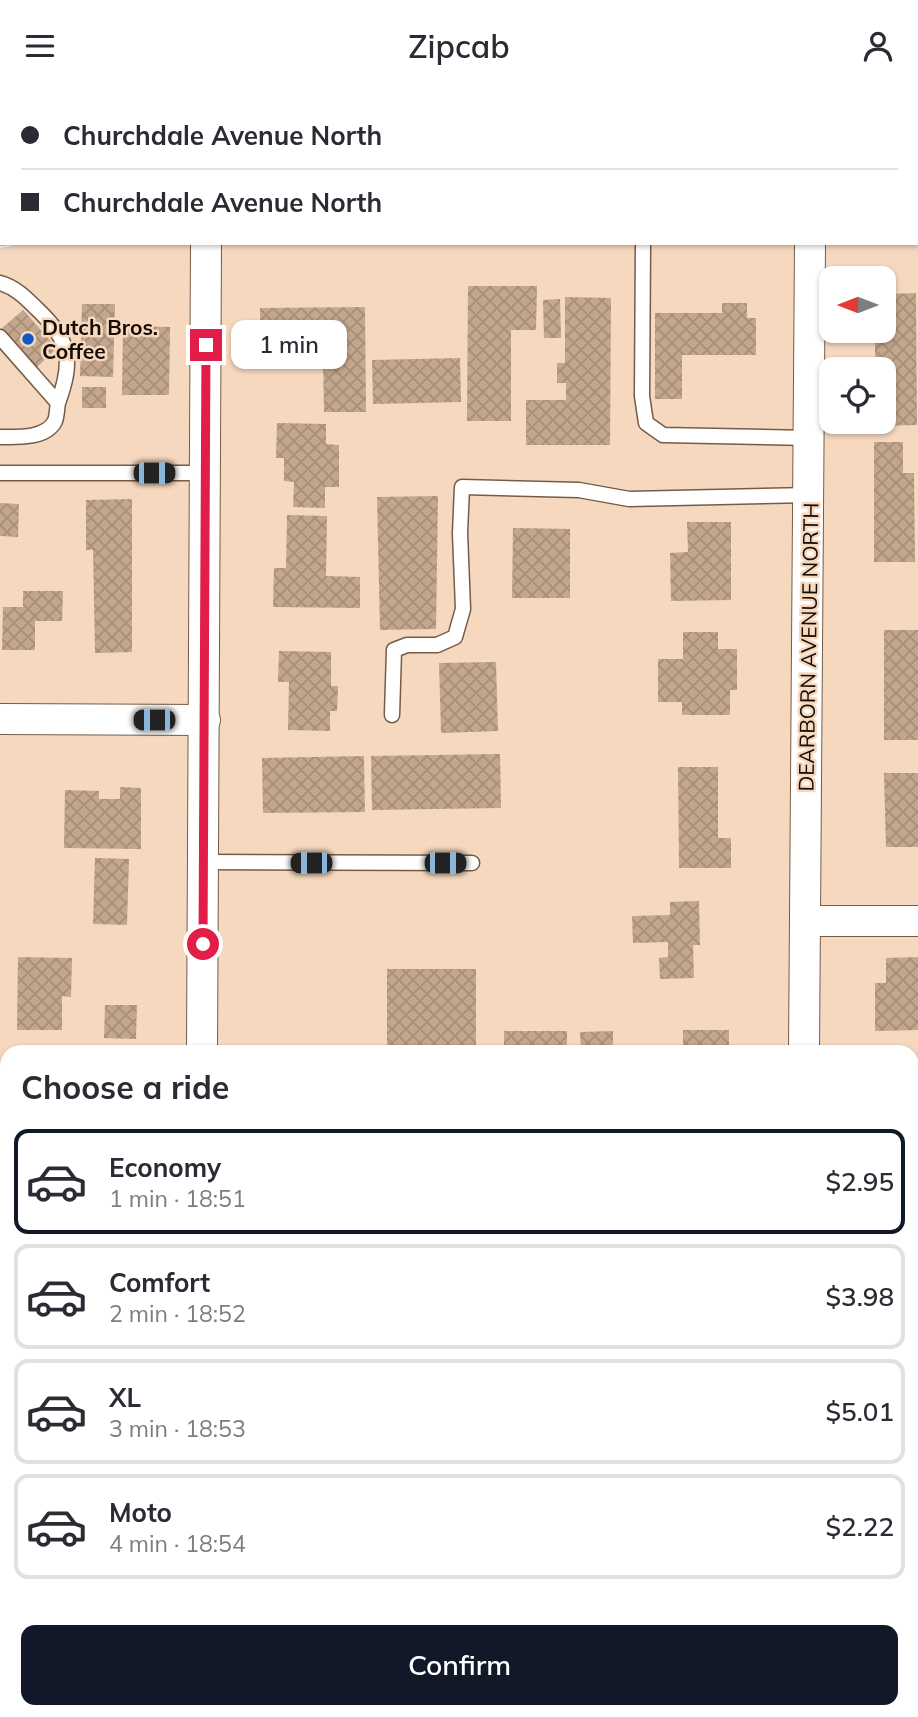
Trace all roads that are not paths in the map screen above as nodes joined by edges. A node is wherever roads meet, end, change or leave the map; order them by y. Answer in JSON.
{"nodes":[{"id":1,"x":206,"y":245,"type":"edge"},
{"id":2,"x":643,"y":245,"type":"edge"},
{"id":3,"x":810,"y":245,"type":"edge"},
{"id":4,"x":0,"y":283,"type":"edge"},
{"id":5,"x":0,"y":337,"type":"edge"},
{"id":6,"x":58,"y":403,"type":"junction"},
{"id":7,"x":0,"y":437,"type":"edge"},
{"id":8,"x":810,"y":438,"type":"junction"},
{"id":9,"x":0,"y":473,"type":"edge"},
{"id":10,"x":205,"y":473,"type":"junction"},
{"id":11,"x":810,"y":495,"type":"junction"},
{"id":12,"x":392,"y":715,"type":"dead end"},
{"id":13,"x":0,"y":719,"type":"edge"},
{"id":14,"x":205,"y":720,"type":"junction"},
{"id":15,"x":204,"y":862,"type":"junction"},
{"id":16,"x":472,"y":863,"type":"dead end"},
{"id":17,"x":805,"y":921,"type":"junction"},
{"id":18,"x":918,"y":921,"type":"edge"},
{"id":19,"x":202,"y":1045,"type":"edge"},
{"id":20,"x":804,"y":1045,"type":"edge"}],
"edges":[{"from":1,"to":10,"type":"street"},
{"from":2,"to":8,"type":"lane"},
{"from":3,"to":8,"type":"street","name":"DEARBORN AVENUE NORTH"},
{"from":4,"to":6,"type":"lane"},
{"from":5,"to":6,"type":"lane"},
{"from":6,"to":7,"type":"lane"},
{"from":8,"to":11,"type":"street","name":"DEARBORN AVENUE NORTH"},
{"from":9,"to":10,"type":"lane"},
{"from":10,"to":14,"type":"street"},
{"from":11,"to":12,"type":"lane"},
{"from":11,"to":17,"type":"street","name":"DEARBORN AVENUE NORTH"},
{"from":13,"to":14,"type":"street"},
{"from":14,"to":15,"type":"street"},
{"from":15,"to":16,"type":"lane"},
{"from":15,"to":19,"type":"street"},
{"from":17,"to":18,"type":"street"},
{"from":17,"to":20,"type":"street","name":"DEARBORN AVENUE NORTH"}]}
